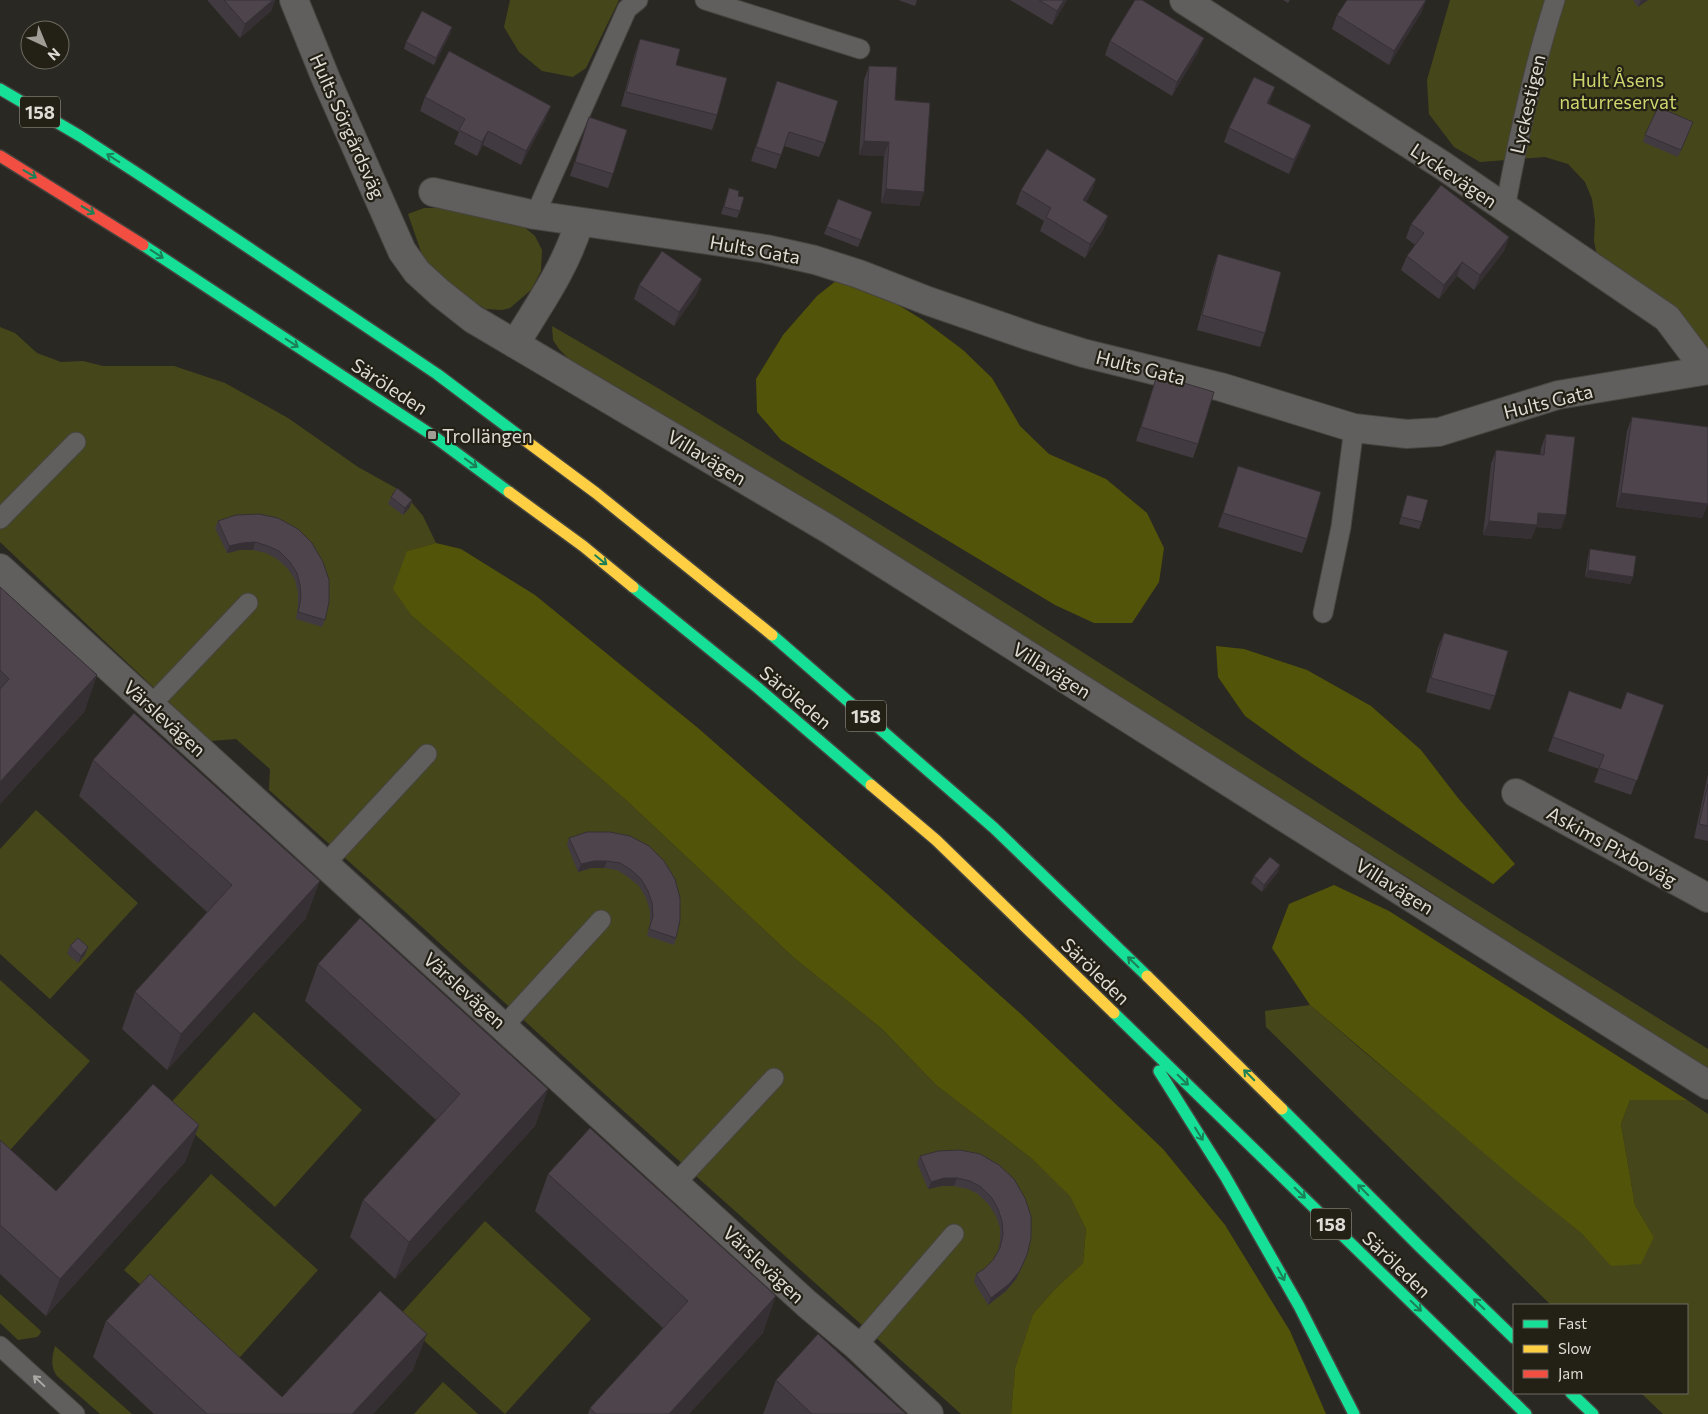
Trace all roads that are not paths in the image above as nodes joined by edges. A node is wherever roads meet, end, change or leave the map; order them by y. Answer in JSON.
{"nodes":[{"id":1,"x":294,"y":0,"type":"edge"},
{"id":2,"x":638,"y":0,"type":"edge"},
{"id":3,"x":705,"y":0,"type":"edge"},
{"id":4,"x":1184,"y":0,"type":"edge"},
{"id":5,"x":1555,"y":0,"type":"edge"},
{"id":6,"x":860,"y":49,"type":"dead end"},
{"id":7,"x":0,"y":88,"type":"edge"},
{"id":8,"x":0,"y":156,"type":"edge"},
{"id":9,"x":433,"y":192,"type":"dead end"},
{"id":10,"x":1505,"y":209,"type":"junction"},
{"id":11,"x":535,"y":215,"type":"junction"},
{"id":12,"x":579,"y":222,"type":"junction"},
{"id":13,"x":402,"y":251,"type":"joint"},
{"id":14,"x":515,"y":344,"type":"junction"},
{"id":15,"x":1707,"y":370,"type":"edge"},
{"id":16,"x":1354,"y":428,"type":"junction"},
{"id":17,"x":76,"y":442,"type":"dead end"},
{"id":18,"x":0,"y":519,"type":"edge"},
{"id":19,"x":0,"y":568,"type":"edge"},
{"id":20,"x":248,"y":604,"type":"dead end"},
{"id":21,"x":1323,"y":613,"type":"dead end"},
{"id":22,"x":151,"y":705,"type":"junction"},
{"id":23,"x":427,"y":754,"type":"dead end"},
{"id":24,"x":1516,"y":793,"type":"dead end"},
{"id":25,"x":326,"y":863,"type":"junction"},
{"id":26,"x":1708,"y":898,"type":"edge"},
{"id":27,"x":602,"y":920,"type":"dead end"},
{"id":28,"x":504,"y":1026,"type":"junction"},
{"id":29,"x":1136,"y":1034,"type":"junction"},
{"id":30,"x":774,"y":1078,"type":"dead end"},
{"id":31,"x":1708,"y":1085,"type":"edge"},
{"id":32,"x":676,"y":1183,"type":"junction"},
{"id":33,"x":954,"y":1234,"type":"dead end"},
{"id":34,"x":1513,"y":1337,"type":"edge"},
{"id":35,"x":0,"y":1346,"type":"edge"},
{"id":36,"x":856,"y":1346,"type":"junction"},
{"id":37,"x":1572,"y":1394,"type":"edge"},
{"id":38,"x":74,"y":1414,"type":"edge"},
{"id":39,"x":929,"y":1414,"type":"edge"},
{"id":40,"x":1354,"y":1414,"type":"edge"},
{"id":41,"x":1526,"y":1414,"type":"edge"},
{"id":42,"x":1592,"y":1414,"type":"edge"}],
"edges":[{"from":1,"to":13,"type":"street","name":"Hults Sörgårdsväg"},
{"from":2,"to":11,"type":"lane"},
{"from":3,"to":6,"type":"lane"},
{"from":4,"to":10,"type":"street","name":"Lyckevägen"},
{"from":5,"to":10,"type":"lane","name":"Lyckestigen"},
{"from":34,"to":7,"type":"main road","name":"Säröleden","number":"158","one_way":true},
{"from":8,"to":29,"type":"main road","name":"Säröleden","number":"158","one_way":true},
{"from":9,"to":11,"type":"street","name":"Hults Gata"},
{"from":10,"to":15,"type":"street","name":"Lyckevägen"},
{"from":11,"to":12,"type":"street","name":"Hults Gata"},
{"from":12,"to":14,"type":"street"},
{"from":12,"to":16,"type":"street","name":"Hults Gata"},
{"from":13,"to":14,"type":"street","name":"Villavägen"},
{"from":14,"to":31,"type":"street","name":"Villavägen"},
{"from":15,"to":16,"type":"street","name":"Hults Gata"},
{"from":16,"to":21,"type":"lane"},
{"from":17,"to":18,"type":"lane"},
{"from":19,"to":22,"type":"street","name":"Värslevägen"},
{"from":20,"to":22,"type":"lane"},
{"from":22,"to":25,"type":"street","name":"Värslevägen"},
{"from":23,"to":25,"type":"lane"},
{"from":24,"to":26,"type":"street","name":"Askims Pixboväg"},
{"from":25,"to":28,"type":"street","name":"Värslevägen"},
{"from":27,"to":28,"type":"lane"},
{"from":28,"to":32,"type":"street","name":"Värslevägen"},
{"from":29,"to":40,"type":"main road","number":"158","one_way":true},
{"from":29,"to":41,"type":"main road","name":"Säröleden","number":"158","one_way":true},
{"from":30,"to":32,"type":"lane"},
{"from":32,"to":36,"type":"street","name":"Värslevägen"},
{"from":33,"to":36,"type":"lane"},
{"from":38,"to":35,"type":"lane","one_way":true},
{"from":36,"to":39,"type":"street","name":"Värslevägen"},
{"from":37,"to":42,"type":"main road"}]}
